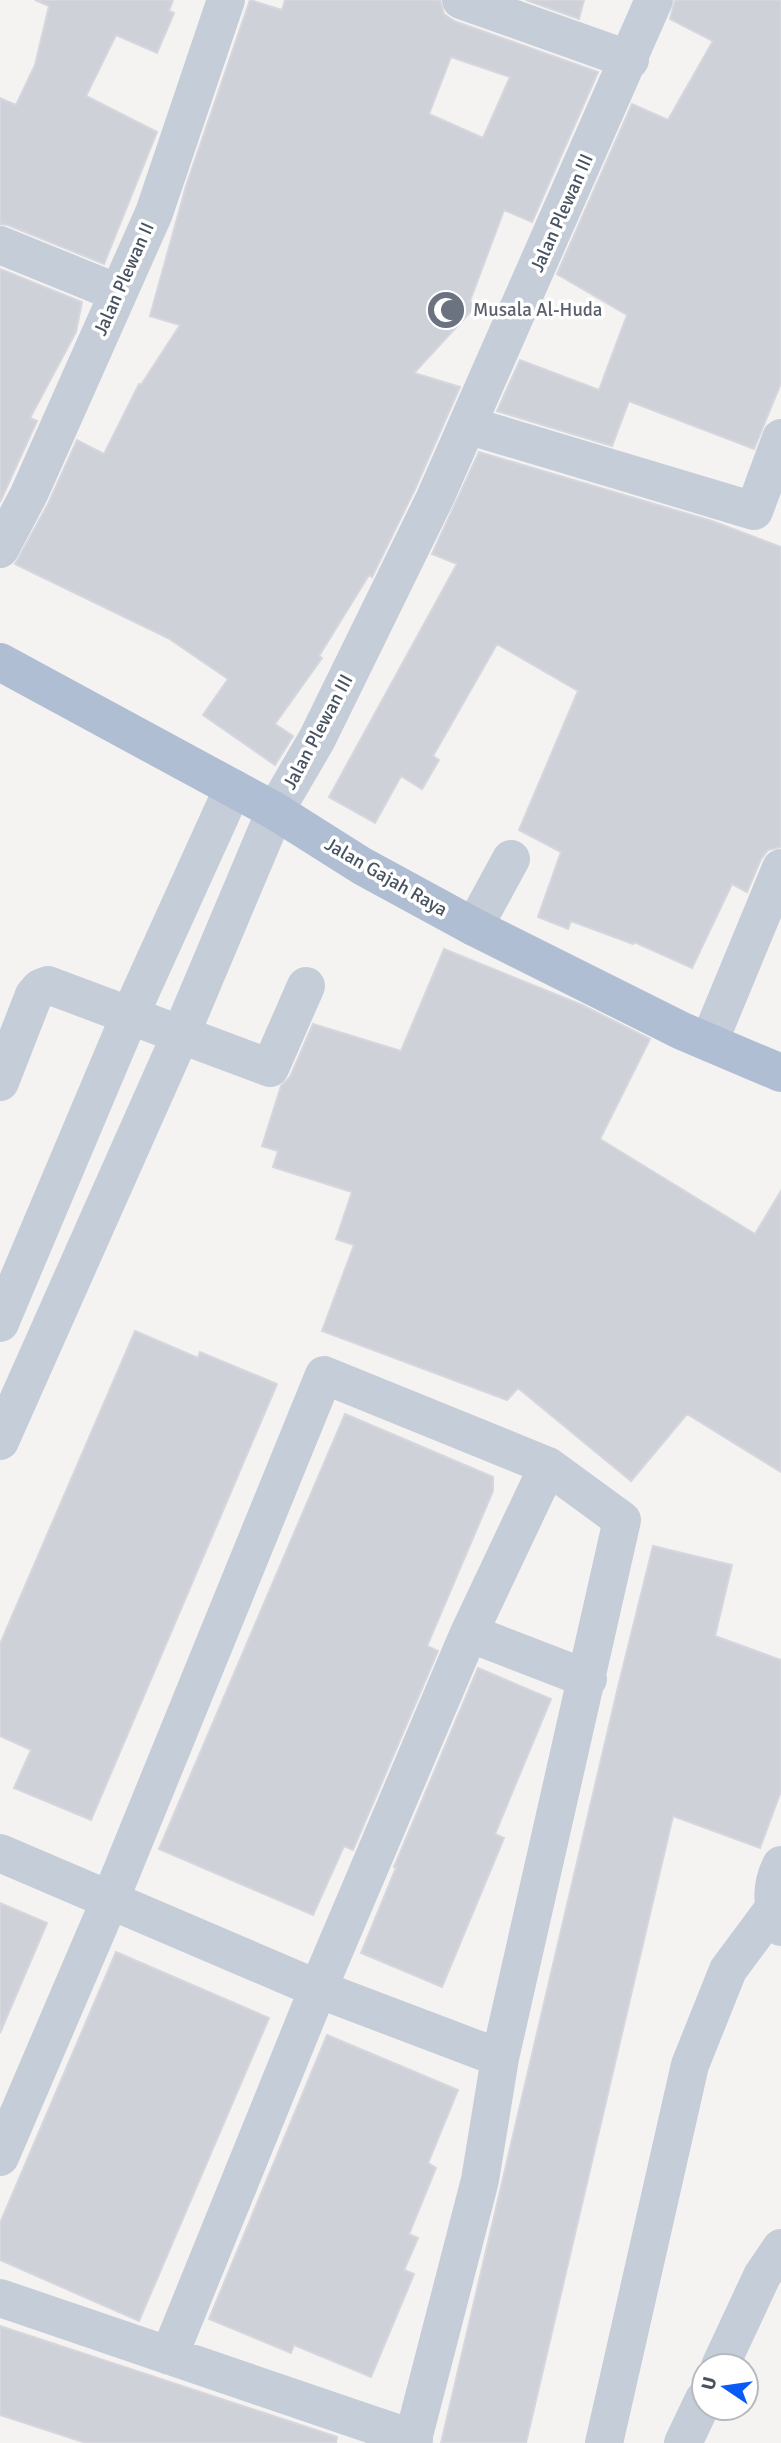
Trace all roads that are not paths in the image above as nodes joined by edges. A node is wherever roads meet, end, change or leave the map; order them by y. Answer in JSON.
{"nodes":[{"id":1,"x":226,"y":0,"type":"edge"},
{"id":2,"x":461,"y":0,"type":"edge"},
{"id":3,"x":654,"y":0,"type":"edge"},
{"id":4,"x":630,"y":60,"type":"junction"},
{"id":5,"x":0,"y":245,"type":"edge"},
{"id":6,"x":118,"y":293,"type":"junction"},
{"id":7,"x":467,"y":425,"type":"junction"},
{"id":8,"x":781,"y":438,"type":"edge"},
{"id":9,"x":0,"y":549,"type":"edge"},
{"id":10,"x":0,"y":662,"type":"edge"},
{"id":11,"x":233,"y":788,"type":"junction"},
{"id":12,"x":275,"y":811,"type":"junction"},
{"id":13,"x":511,"y":859,"type":"dead end"},
{"id":14,"x":781,"y":868,"type":"edge"},
{"id":15,"x":772,"y":914,"type":"edge"},
{"id":16,"x":474,"y":928,"type":"junction"},
{"id":17,"x":306,"y":986,"type":"dead end"},
{"id":18,"x":130,"y":1015,"type":"junction"},
{"id":19,"x":181,"y":1034,"type":"junction"},
{"id":20,"x":709,"y":1042,"type":"junction"},
{"id":21,"x":781,"y":1073,"type":"edge"},
{"id":22,"x":0,"y":1082,"type":"edge"},
{"id":23,"x":0,"y":1323,"type":"edge"},
{"id":24,"x":0,"y":1441,"type":"edge"},
{"id":25,"x":548,"y":1465,"type":"junction"},
{"id":26,"x":468,"y":1633,"type":"junction"},
{"id":27,"x":588,"y":1679,"type":"junction"},
{"id":28,"x":0,"y":1853,"type":"edge"},
{"id":29,"x":781,"y":1865,"type":"edge"},
{"id":30,"x":110,"y":1900,"type":"junction"},
{"id":31,"x":777,"y":1917,"type":"edge"},
{"id":32,"x":318,"y":1989,"type":"junction"},
{"id":33,"x":500,"y":2058,"type":"junction"},
{"id":34,"x":0,"y":2157,"type":"edge"},
{"id":35,"x":781,"y":2248,"type":"edge"},
{"id":36,"x":0,"y":2298,"type":"edge"},
{"id":37,"x":727,"y":2352,"type":"edge"},
{"id":38,"x":169,"y":2356,"type":"junction"},
{"id":39,"x":693,"y":2422,"type":"edge"},
{"id":40,"x":413,"y":2441,"type":"edge"},
{"id":41,"x":604,"y":2443,"type":"edge"},
{"id":42,"x":683,"y":2443,"type":"edge"}],
"edges":[{"from":1,"to":6,"type":"street","name":"Jalan Plewan II"},
{"from":2,"to":4,"type":"street"},
{"from":3,"to":4,"type":"street","name":"Jalan Plewan III"},
{"from":4,"to":7,"type":"street","name":"Jalan Plewan III"},
{"from":5,"to":6,"type":"street"},
{"from":6,"to":9,"type":"street","name":"Jalan Plewan II"},
{"from":7,"to":8,"type":"street"},
{"from":7,"to":12,"type":"street","name":"Jalan Plewan III"},
{"from":10,"to":11,"type":"main road","name":"Jalan Gajah Raya"},
{"from":11,"to":12,"type":"main road","name":"Jalan Gajah Raya"},
{"from":11,"to":18,"type":"street"},
{"from":12,"to":16,"type":"main road","name":"Jalan Gajah Raya"},
{"from":12,"to":19,"type":"street","name":"Jalan Plewan III"},
{"from":13,"to":16,"type":"street"},
{"from":14,"to":15,"type":"street"},
{"from":15,"to":20,"type":"street"},
{"from":16,"to":20,"type":"main road","name":"Jalan Gajah Raya"},
{"from":17,"to":19,"type":"street"},
{"from":18,"to":19,"type":"street"},
{"from":18,"to":22,"type":"street"},
{"from":18,"to":23,"type":"street"},
{"from":19,"to":24,"type":"street","name":"Jalan Plewan III"},
{"from":20,"to":21,"type":"main road","name":"Jalan Gajah Raya"},
{"from":25,"to":26,"type":"street"},
{"from":25,"to":27,"type":"street"},
{"from":25,"to":30,"type":"street"},
{"from":26,"to":27,"type":"street"},
{"from":26,"to":32,"type":"street"},
{"from":27,"to":33,"type":"street"},
{"from":28,"to":30,"type":"street"},
{"from":29,"to":31,"type":"street"},
{"from":30,"to":32,"type":"street"},
{"from":30,"to":34,"type":"street"},
{"from":31,"to":41,"type":"street"},
{"from":32,"to":33,"type":"street"},
{"from":32,"to":38,"type":"street"},
{"from":33,"to":40,"type":"street"},
{"from":35,"to":37,"type":"street"},
{"from":36,"to":38,"type":"street"},
{"from":38,"to":40,"type":"street"},
{"from":39,"to":42,"type":"street"}]}
